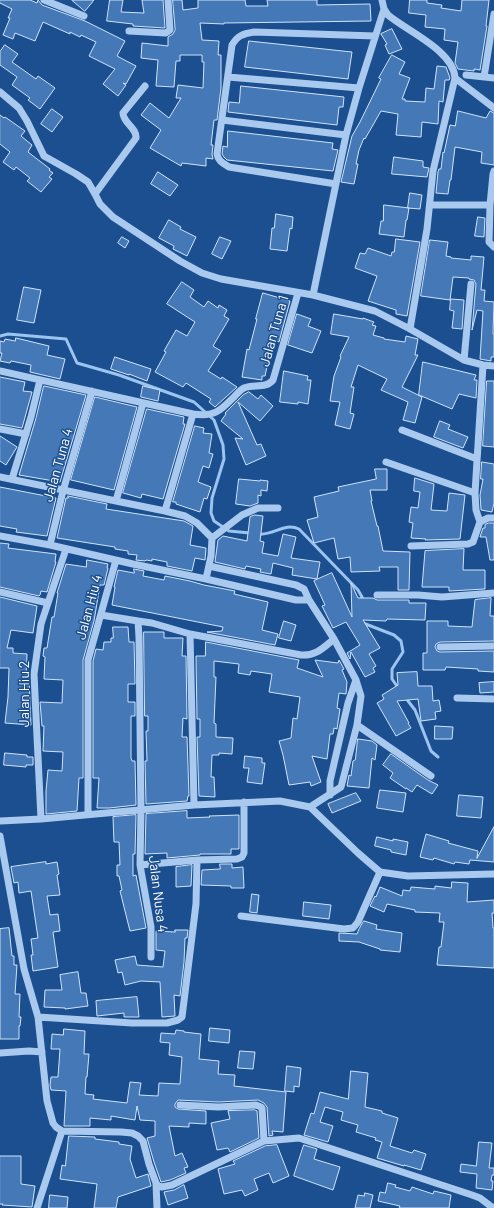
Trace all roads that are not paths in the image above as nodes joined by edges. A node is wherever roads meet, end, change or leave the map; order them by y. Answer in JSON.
{"nodes":[{"id":1,"x":168,"y":0,"type":"edge"},
{"id":2,"x":382,"y":0,"type":"edge"},
{"id":3,"x":47,"y":1,"type":"edge"},
{"id":4,"x":384,"y":9,"type":"junction"},
{"id":5,"x":494,"y":14,"type":"edge"},
{"id":6,"x":84,"y":16,"type":"dead end"},
{"id":7,"x":129,"y":31,"type":"dead end"},
{"id":8,"x":375,"y":36,"type":"junction"},
{"id":9,"x":466,"y":75,"type":"dead end"},
{"id":10,"x":228,"y":77,"type":"junction"},
{"id":11,"x":484,"y":77,"type":"junction"},
{"id":12,"x":455,"y":78,"type":"junction"},
{"id":13,"x":494,"y":78,"type":"edge"},
{"id":14,"x":145,"y":86,"type":"dead end"},
{"id":15,"x":358,"y":88,"type":"junction"},
{"id":16,"x":0,"y":92,"type":"edge"},
{"id":17,"x":494,"y":108,"type":"edge"},
{"id":18,"x":222,"y":120,"type":"junction"},
{"id":19,"x":346,"y":135,"type":"junction"},
{"id":20,"x":494,"y":171,"type":"edge"},
{"id":21,"x":336,"y":184,"type":"junction"},
{"id":22,"x":95,"y":194,"type":"junction"},
{"id":23,"x":430,"y":205,"type":"junction"},
{"id":24,"x":490,"y":205,"type":"junction"},
{"id":25,"x":494,"y":247,"type":"edge"},
{"id":26,"x":471,"y":284,"type":"dead end"},
{"id":27,"x":298,"y":292,"type":"junction"},
{"id":28,"x":313,"y":295,"type":"junction"},
{"id":29,"x":410,"y":329,"type":"junction"},
{"id":30,"x":464,"y":360,"type":"junction"},
{"id":31,"x":483,"y":365,"type":"junction"},
{"id":32,"x":494,"y":366,"type":"edge"},
{"id":33,"x":0,"y":371,"type":"edge"},
{"id":34,"x":40,"y":380,"type":"junction"},
{"id":35,"x":92,"y":391,"type":"junction"},
{"id":36,"x":143,"y":403,"type":"junction"},
{"id":37,"x":196,"y":414,"type":"junction"},
{"id":38,"x":0,"y":429,"type":"edge"},
{"id":39,"x":402,"y":430,"type":"dead end"},
{"id":40,"x":26,"y":434,"type":"junction"},
{"id":41,"x":477,"y":459,"type":"junction"},
{"id":42,"x":386,"y":462,"type":"dead end"},
{"id":43,"x":0,"y":477,"type":"edge"},
{"id":44,"x":12,"y":480,"type":"junction"},
{"id":45,"x":63,"y":490,"type":"junction"},
{"id":46,"x":475,"y":493,"type":"junction"},
{"id":47,"x":116,"y":502,"type":"junction"},
{"id":48,"x":278,"y":508,"type":"dead end"},
{"id":49,"x":165,"y":510,"type":"junction"},
{"id":50,"x":494,"y":518,"type":"edge"},
{"id":51,"x":480,"y":522,"type":"junction"},
{"id":52,"x":0,"y":536,"type":"edge"},
{"id":53,"x":215,"y":536,"type":"junction"},
{"id":54,"x":50,"y":545,"type":"junction"},
{"id":55,"x":411,"y":546,"type":"dead end"},
{"id":56,"x":66,"y":549,"type":"junction"},
{"id":57,"x":116,"y":560,"type":"junction"},
{"id":58,"x":209,"y":566,"type":"junction"},
{"id":59,"x":206,"y":579,"type":"junction"},
{"id":60,"x":0,"y":592,"type":"edge"},
{"id":61,"x":494,"y":593,"type":"edge"},
{"id":62,"x":378,"y":595,"type":"dead end"},
{"id":63,"x":309,"y":600,"type":"junction"},
{"id":64,"x":48,"y":603,"type":"junction"},
{"id":65,"x":101,"y":615,"type":"junction"},
{"id":66,"x":138,"y":621,"type":"junction"},
{"id":67,"x":190,"y":634,"type":"junction"},
{"id":68,"x":334,"y":640,"type":"junction"},
{"id":69,"x":494,"y":646,"type":"edge"},
{"id":70,"x":440,"y":647,"type":"dead end"},
{"id":71,"x":356,"y":680,"type":"junction"},
{"id":72,"x":457,"y":698,"type":"dead end"},
{"id":73,"x":494,"y":699,"type":"edge"},
{"id":74,"x":356,"y":725,"type":"junction"},
{"id":75,"x":431,"y":776,"type":"dead end"},
{"id":76,"x":330,"y":795,"type":"junction"},
{"id":77,"x":244,"y":802,"type":"junction"},
{"id":78,"x":194,"y":805,"type":"junction"},
{"id":79,"x":310,"y":807,"type":"junction"},
{"id":80,"x":141,"y":810,"type":"junction"},
{"id":81,"x":88,"y":814,"type":"junction"},
{"id":82,"x":41,"y":819,"type":"junction"},
{"id":83,"x":0,"y":821,"type":"edge"},
{"id":84,"x":0,"y":836,"type":"edge"},
{"id":85,"x":197,"y":860,"type":"junction"},
{"id":86,"x":140,"y":865,"type":"junction"},
{"id":87,"x":380,"y":872,"type":"junction"},
{"id":88,"x":494,"y":874,"type":"edge"},
{"id":89,"x":241,"y":916,"type":"dead end"},
{"id":90,"x":151,"y":957,"type":"dead end"},
{"id":91,"x":38,"y":1017,"type":"junction"},
{"id":92,"x":42,"y":1052,"type":"junction"},
{"id":93,"x":0,"y":1053,"type":"edge"},
{"id":94,"x":180,"y":1105,"type":"dead end"},
{"id":95,"x":62,"y":1131,"type":"junction"},
{"id":96,"x":264,"y":1141,"type":"junction"},
{"id":97,"x":156,"y":1183,"type":"junction"},
{"id":98,"x":37,"y":1208,"type":"edge"},
{"id":99,"x":157,"y":1208,"type":"edge"},
{"id":100,"x":493,"y":1208,"type":"edge"}],
"edges":[{"from":1,"to":7,"type":"street"},
{"from":2,"to":4,"type":"street"},
{"from":3,"to":6,"type":"street"},
{"from":4,"to":8,"type":"street"},
{"from":4,"to":12,"type":"street"},
{"from":5,"to":11,"type":"street"},
{"from":8,"to":10,"type":"street"},
{"from":8,"to":15,"type":"street"},
{"from":9,"to":11,"type":"street"},
{"from":10,"to":15,"type":"street"},
{"from":10,"to":18,"type":"street"},
{"from":11,"to":13,"type":"street"},
{"from":12,"to":17,"type":"street"},
{"from":12,"to":23,"type":"street"},
{"from":14,"to":22,"type":"street"},
{"from":15,"to":19,"type":"street"},
{"from":16,"to":22,"type":"street"},
{"from":18,"to":19,"type":"street"},
{"from":18,"to":21,"type":"street"},
{"from":19,"to":21,"type":"street"},
{"from":20,"to":24,"type":"street"},
{"from":21,"to":28,"type":"street"},
{"from":22,"to":27,"type":"street"},
{"from":23,"to":24,"type":"street"},
{"from":23,"to":29,"type":"street"},
{"from":24,"to":25,"type":"street"},
{"from":26,"to":30,"type":"street"},
{"from":27,"to":28,"type":"street"},
{"from":27,"to":37,"type":"street","name":"Jalan Tuna 1"},
{"from":28,"to":29,"type":"street"},
{"from":29,"to":30,"type":"street"},
{"from":30,"to":31,"type":"street"},
{"from":31,"to":32,"type":"street"},
{"from":31,"to":41,"type":"street"},
{"from":33,"to":34,"type":"street"},
{"from":34,"to":35,"type":"street"},
{"from":34,"to":40,"type":"street"},
{"from":35,"to":36,"type":"street"},
{"from":35,"to":45,"type":"street","name":"Jalan Tuna 4"},
{"from":36,"to":37,"type":"street"},
{"from":36,"to":47,"type":"street"},
{"from":37,"to":49,"type":"street"},
{"from":38,"to":40,"type":"street"},
{"from":39,"to":41,"type":"street"},
{"from":40,"to":44,"type":"street"},
{"from":41,"to":46,"type":"street"},
{"from":42,"to":46,"type":"street"},
{"from":43,"to":44,"type":"street"},
{"from":44,"to":45,"type":"street"},
{"from":45,"to":47,"type":"street"},
{"from":45,"to":54,"type":"street","name":"Jalan Tuna 4"},
{"from":46,"to":51,"type":"street"},
{"from":47,"to":49,"type":"street"},
{"from":48,"to":53,"type":"street"},
{"from":49,"to":53,"type":"street"},
{"from":50,"to":51,"type":"street"},
{"from":51,"to":55,"type":"street"},
{"from":52,"to":54,"type":"street"},
{"from":53,"to":58,"type":"street"},
{"from":54,"to":56,"type":"street"},
{"from":56,"to":57,"type":"street"},
{"from":56,"to":64,"type":"street","name":"Jalan Hiu 2"},
{"from":57,"to":59,"type":"street"},
{"from":57,"to":65,"type":"street","name":"Jalan Hiu 4"},
{"from":58,"to":59,"type":"street"},
{"from":58,"to":63,"type":"street"},
{"from":59,"to":63,"type":"street"},
{"from":60,"to":64,"type":"street"},
{"from":61,"to":62,"type":"street"},
{"from":63,"to":68,"type":"street"},
{"from":64,"to":82,"type":"street","name":"Jalan Hiu 2"},
{"from":65,"to":66,"type":"street"},
{"from":65,"to":81,"type":"street","name":"Jalan Hiu 4"},
{"from":66,"to":67,"type":"street"},
{"from":66,"to":80,"type":"street","name":"Jalan Nusa 4"},
{"from":67,"to":68,"type":"street"},
{"from":67,"to":78,"type":"street"},
{"from":68,"to":71,"type":"street"},
{"from":69,"to":70,"type":"street"},
{"from":71,"to":74,"type":"street"},
{"from":71,"to":76,"type":"street"},
{"from":72,"to":73,"type":"street"},
{"from":74,"to":75,"type":"street"},
{"from":74,"to":76,"type":"street"},
{"from":76,"to":79,"type":"street"},
{"from":77,"to":78,"type":"street"},
{"from":77,"to":79,"type":"street"},
{"from":77,"to":85,"type":"street"},
{"from":78,"to":80,"type":"street"},
{"from":79,"to":87,"type":"street"},
{"from":80,"to":81,"type":"street"},
{"from":80,"to":86,"type":"street","name":"Jalan Nusa 4"},
{"from":81,"to":82,"type":"street"},
{"from":82,"to":83,"type":"street"},
{"from":84,"to":91,"type":"street"},
{"from":85,"to":86,"type":"street"},
{"from":85,"to":91,"type":"street"},
{"from":86,"to":90,"type":"street","name":"Jalan Nusa 4"},
{"from":87,"to":88,"type":"street"},
{"from":87,"to":89,"type":"street"},
{"from":91,"to":92,"type":"street"},
{"from":92,"to":93,"type":"street"},
{"from":92,"to":95,"type":"street"},
{"from":94,"to":96,"type":"street"},
{"from":95,"to":97,"type":"street"},
{"from":95,"to":98,"type":"street"},
{"from":96,"to":97,"type":"street"},
{"from":96,"to":100,"type":"street"},
{"from":97,"to":99,"type":"street"}]}
